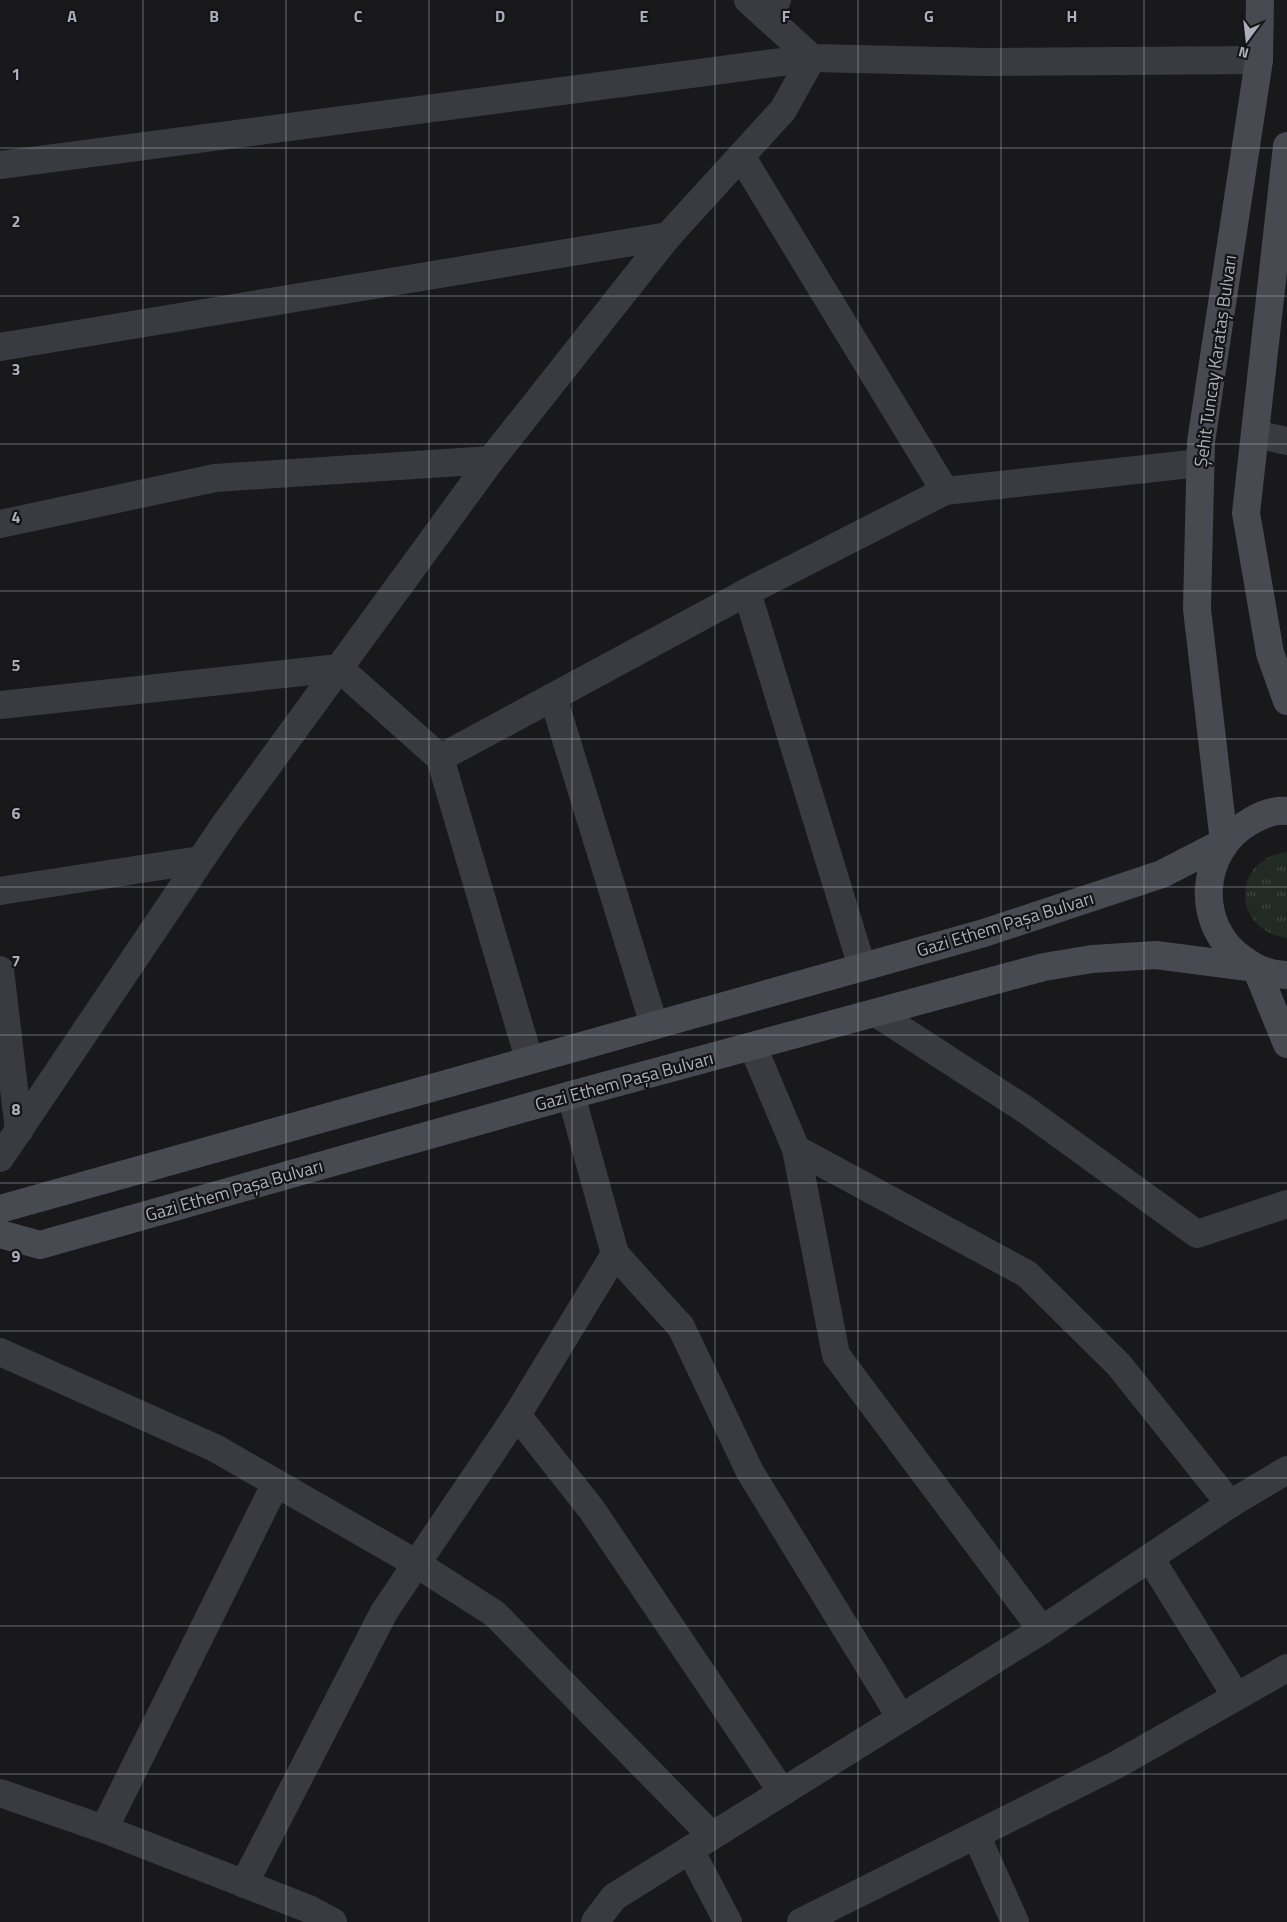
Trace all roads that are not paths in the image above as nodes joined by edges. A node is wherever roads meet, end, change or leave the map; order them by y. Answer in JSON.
{"nodes":[{"id":1,"x":1260,"y":0,"type":"edge"},
{"id":2,"x":764,"y":5,"type":"edge"},
{"id":3,"x":812,"y":58,"type":"junction"},
{"id":4,"x":1260,"y":60,"type":"junction"},
{"id":5,"x":1287,"y":146,"type":"edge"},
{"id":6,"x":741,"y":156,"type":"junction"},
{"id":7,"x":0,"y":165,"type":"edge"},
{"id":8,"x":668,"y":236,"type":"junction"},
{"id":9,"x":1279,"y":295,"type":"edge"},
{"id":10,"x":0,"y":348,"type":"edge"},
{"id":11,"x":1255,"y":434,"type":"junction"},
{"id":12,"x":1287,"y":441,"type":"edge"},
{"id":13,"x":491,"y":460,"type":"junction"},
{"id":14,"x":1200,"y":463,"type":"junction"},
{"id":15,"x":945,"y":491,"type":"junction"},
{"id":16,"x":0,"y":524,"type":"edge"},
{"id":17,"x":747,"y":592,"type":"junction"},
{"id":18,"x":338,"y":668,"type":"junction"},
{"id":19,"x":552,"y":697,"type":"junction"},
{"id":20,"x":1287,"y":700,"type":"edge"},
{"id":21,"x":0,"y":705,"type":"edge"},
{"id":22,"x":440,"y":758,"type":"junction"},
{"id":23,"x":1287,"y":811,"type":"edge"},
{"id":24,"x":1224,"y":842,"type":"junction"},
{"id":25,"x":200,"y":860,"type":"junction"},
{"id":26,"x":0,"y":891,"type":"edge"},
{"id":27,"x":862,"y":967,"type":"junction"},
{"id":28,"x":1256,"y":968,"type":"junction"},
{"id":29,"x":0,"y":970,"type":"edge"},
{"id":30,"x":1287,"y":975,"type":"edge"},
{"id":31,"x":876,"y":1013,"type":"junction"},
{"id":32,"x":654,"y":1025,"type":"junction"},
{"id":33,"x":1287,"y":1044,"type":"edge"},
{"id":34,"x":753,"y":1047,"type":"junction"},
{"id":35,"x":529,"y":1059,"type":"junction"},
{"id":36,"x":6,"y":1077,"type":"edge"},
{"id":37,"x":572,"y":1095,"type":"junction"},
{"id":38,"x":19,"y":1131,"type":"junction"},
{"id":39,"x":796,"y":1149,"type":"junction"},
{"id":40,"x":0,"y":1158,"type":"edge"},
{"id":41,"x":1287,"y":1204,"type":"edge"},
{"id":42,"x":0,"y":1209,"type":"edge"},
{"id":43,"x":0,"y":1234,"type":"edge"},
{"id":44,"x":615,"y":1254,"type":"junction"},
{"id":45,"x":0,"y":1352,"type":"edge"},
{"id":46,"x":517,"y":1415,"type":"junction"},
{"id":47,"x":1287,"y":1470,"type":"edge"},
{"id":48,"x":276,"y":1482,"type":"junction"},
{"id":49,"x":1230,"y":1504,"type":"junction"},
{"id":50,"x":1150,"y":1558,"type":"junction"},
{"id":51,"x":417,"y":1564,"type":"junction"},
{"id":52,"x":1042,"y":1630,"type":"junction"},
{"id":53,"x":1287,"y":1668,"type":"edge"},
{"id":54,"x":1236,"y":1696,"type":"junction"},
{"id":55,"x":901,"y":1718,"type":"junction"},
{"id":56,"x":782,"y":1792,"type":"junction"},
{"id":57,"x":0,"y":1793,"type":"edge"},
{"id":58,"x":104,"y":1829,"type":"junction"},
{"id":59,"x":976,"y":1835,"type":"junction"},
{"id":60,"x":701,"y":1843,"type":"junction"},
{"id":61,"x":244,"y":1884,"type":"junction"},
{"id":62,"x":333,"y":1922,"type":"edge"},
{"id":63,"x":595,"y":1922,"type":"edge"},
{"id":64,"x":728,"y":1922,"type":"edge"},
{"id":65,"x":801,"y":1922,"type":"edge"},
{"id":66,"x":1015,"y":1922,"type":"edge"}],
"edges":[{"from":1,"to":4,"type":"main road","name":"Şehit Tuncay Karataş Bulvarı"},
{"from":2,"to":3,"type":"street"},
{"from":3,"to":4,"type":"street"},
{"from":3,"to":6,"type":"street"},
{"from":3,"to":7,"type":"street"},
{"from":4,"to":14,"type":"main road","name":"Şehit Tuncay Karataş Bulvarı"},
{"from":5,"to":9,"type":"main road"},
{"from":6,"to":8,"type":"street"},
{"from":6,"to":15,"type":"street"},
{"from":8,"to":10,"type":"street"},
{"from":8,"to":13,"type":"street"},
{"from":9,"to":11,"type":"main road"},
{"from":11,"to":12,"type":"street"},
{"from":11,"to":20,"type":"main road"},
{"from":13,"to":16,"type":"street"},
{"from":13,"to":18,"type":"street"},
{"from":14,"to":15,"type":"street"},
{"from":14,"to":24,"type":"main road","name":"Şehit Tuncay Karataş Bulvarı"},
{"from":15,"to":17,"type":"street"},
{"from":17,"to":19,"type":"street"},
{"from":17,"to":27,"type":"street"},
{"from":18,"to":21,"type":"street"},
{"from":18,"to":22,"type":"street"},
{"from":18,"to":25,"type":"street"},
{"from":19,"to":22,"type":"street"},
{"from":19,"to":32,"type":"street"},
{"from":22,"to":35,"type":"street"},
{"from":23,"to":24,"type":"main road"},
{"from":24,"to":27,"type":"main road","name":"Gazi Ethem Paşa Bulvarı"},
{"from":24,"to":28,"type":"main road"},
{"from":25,"to":26,"type":"street"},
{"from":25,"to":38,"type":"street"},
{"from":27,"to":32,"type":"main road","name":"Gazi Ethem Paşa Bulvarı"},
{"from":28,"to":30,"type":"main road"},
{"from":28,"to":31,"type":"main road","name":"Gazi Ethem Paşa Bulvarı"},
{"from":28,"to":33,"type":"main road"},
{"from":29,"to":36,"type":"street"},
{"from":31,"to":34,"type":"main road","name":"Gazi Ethem Paşa Bulvarı"},
{"from":31,"to":41,"type":"street"},
{"from":32,"to":35,"type":"main road","name":"Gazi Ethem Paşa Bulvarı"},
{"from":34,"to":37,"type":"main road","name":"Gazi Ethem Paşa Bulvarı"},
{"from":34,"to":39,"type":"street"},
{"from":35,"to":42,"type":"main road","name":"Gazi Ethem Paşa Bulvarı"},
{"from":36,"to":38,"type":"street"},
{"from":37,"to":43,"type":"main road","name":"Gazi Ethem Paşa Bulvarı"},
{"from":37,"to":44,"type":"street"},
{"from":38,"to":40,"type":"street"},
{"from":39,"to":49,"type":"street"},
{"from":39,"to":52,"type":"street"},
{"from":44,"to":46,"type":"street"},
{"from":44,"to":55,"type":"street"},
{"from":45,"to":48,"type":"street"},
{"from":46,"to":51,"type":"street"},
{"from":46,"to":56,"type":"street"},
{"from":47,"to":49,"type":"street"},
{"from":48,"to":51,"type":"street"},
{"from":48,"to":58,"type":"street"},
{"from":49,"to":50,"type":"street"},
{"from":50,"to":52,"type":"street"},
{"from":50,"to":54,"type":"street"},
{"from":51,"to":60,"type":"street"},
{"from":51,"to":61,"type":"street"},
{"from":52,"to":55,"type":"street"},
{"from":53,"to":54,"type":"street"},
{"from":54,"to":59,"type":"street"},
{"from":55,"to":56,"type":"street"},
{"from":56,"to":60,"type":"street"},
{"from":57,"to":58,"type":"street"},
{"from":58,"to":61,"type":"street"},
{"from":59,"to":65,"type":"street"},
{"from":59,"to":66,"type":"street"},
{"from":60,"to":63,"type":"street"},
{"from":60,"to":64,"type":"street"},
{"from":61,"to":62,"type":"street"}]}
